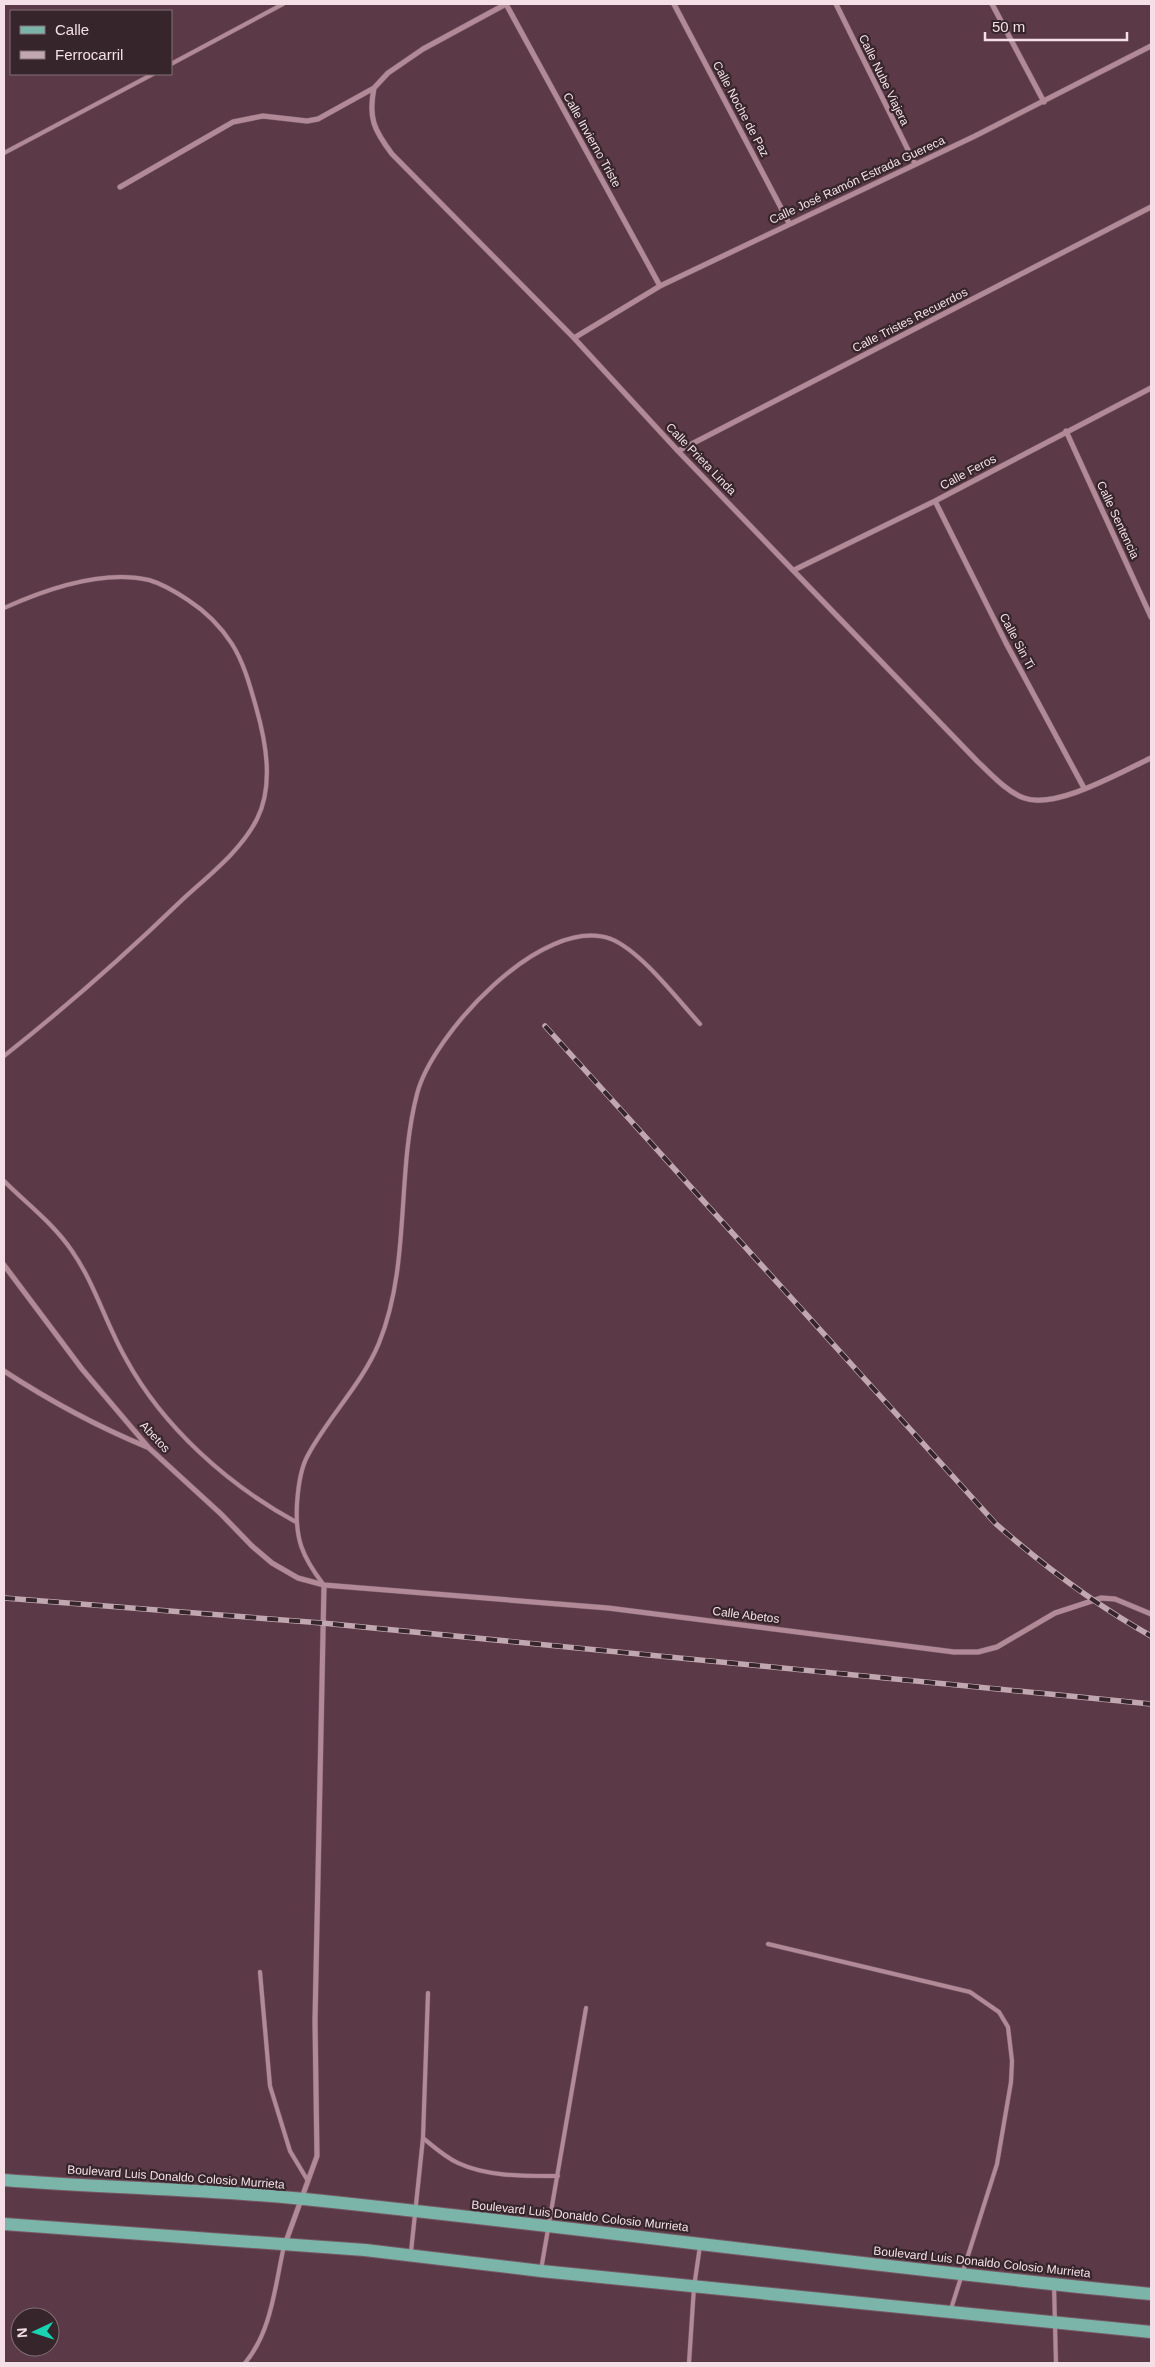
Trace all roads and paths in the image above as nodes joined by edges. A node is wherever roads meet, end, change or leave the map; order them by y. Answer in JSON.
{"nodes":[{"id":1,"x":283,"y":4,"type":"edge"},
{"id":2,"x":506,"y":4,"type":"edge"},
{"id":3,"x":674,"y":4,"type":"edge"},
{"id":4,"x":836,"y":4,"type":"edge"},
{"id":5,"x":992,"y":4,"type":"edge"},
{"id":6,"x":1151,"y":46,"type":"edge"},
{"id":7,"x":172,"y":63,"type":"edge"},
{"id":8,"x":151,"y":75,"type":"edge"},
{"id":9,"x":374,"y":88,"type":"junction"},
{"id":10,"x":1044,"y":102,"type":"junction"},
{"id":11,"x":4,"y":153,"type":"edge"},
{"id":12,"x":915,"y":164,"type":"junction"},
{"id":13,"x":120,"y":187,"type":"dead end"},
{"id":14,"x":1151,"y":207,"type":"edge"},
{"id":15,"x":789,"y":223,"type":"junction"},
{"id":16,"x":660,"y":286,"type":"junction"},
{"id":17,"x":574,"y":338,"type":"junction"},
{"id":18,"x":1151,"y":388,"type":"edge"},
{"id":19,"x":1066,"y":431,"type":"junction"},
{"id":20,"x":678,"y":451,"type":"junction"},
{"id":21,"x":934,"y":501,"type":"junction"},
{"id":22,"x":794,"y":570,"type":"junction"},
{"id":23,"x":4,"y":608,"type":"edge"},
{"id":24,"x":1151,"y":617,"type":"edge"},
{"id":25,"x":1151,"y":758,"type":"edge"},
{"id":26,"x":1084,"y":788,"type":"junction"},
{"id":27,"x":700,"y":1024,"type":"dead end"},
{"id":28,"x":4,"y":1056,"type":"edge"},
{"id":29,"x":4,"y":1181,"type":"edge"},
{"id":30,"x":4,"y":1265,"type":"edge"},
{"id":31,"x":4,"y":1371,"type":"edge"},
{"id":32,"x":149,"y":1448,"type":"junction"},
{"id":33,"x":296,"y":1522,"type":"junction"},
{"id":34,"x":324,"y":1585,"type":"junction"},
{"id":35,"x":1151,"y":1614,"type":"edge"},
{"id":36,"x":768,"y":1944,"type":"dead end"},
{"id":37,"x":260,"y":1972,"type":"dead end"},
{"id":38,"x":428,"y":1993,"type":"dead end"},
{"id":39,"x":586,"y":2008,"type":"dead end"},
{"id":40,"x":423,"y":2138,"type":"junction"},
{"id":41,"x":558,"y":2176,"type":"junction"},
{"id":42,"x":4,"y":2180,"type":"edge"},
{"id":43,"x":308,"y":2181,"type":"junction"},
{"id":44,"x":301,"y":2199,"type":"junction"},
{"id":45,"x":415,"y":2212,"type":"junction"},
{"id":46,"x":4,"y":2224,"type":"edge"},
{"id":47,"x":550,"y":2227,"type":"junction"},
{"id":48,"x":700,"y":2243,"type":"junction"},
{"id":49,"x":285,"y":2244,"type":"junction"},
{"id":50,"x":410,"y":2256,"type":"junction"},
{"id":51,"x":541,"y":2271,"type":"junction"},
{"id":52,"x":963,"y":2275,"type":"junction"},
{"id":53,"x":1054,"y":2284,"type":"junction"},
{"id":54,"x":694,"y":2287,"type":"junction"},
{"id":55,"x":1151,"y":2294,"type":"edge"},
{"id":56,"x":949,"y":2313,"type":"junction"},
{"id":57,"x":1054,"y":2324,"type":"junction"},
{"id":58,"x":1151,"y":2332,"type":"edge"},
{"id":59,"x":245,"y":2363,"type":"edge"},
{"id":60,"x":690,"y":2363,"type":"edge"},
{"id":61,"x":1056,"y":2363,"type":"edge"}],
"edges":[{"from":1,"to":7,"type":"lane"},
{"from":2,"to":9,"type":"street"},
{"from":2,"to":16,"type":"street","name":"Calle Invierno Triste"},
{"from":3,"to":15,"type":"street","name":"Calle Noche de Paz"},
{"from":4,"to":12,"type":"street","name":"Calle Nube Viajera"},
{"from":5,"to":10,"type":"street"},
{"from":6,"to":10,"type":"street","name":"Calle José Ramón Estrada Guereca"},
{"from":8,"to":11,"type":"lane"},
{"from":9,"to":13,"type":"street"},
{"from":9,"to":17,"type":"street","name":"Calle Prieta Linda"},
{"from":10,"to":12,"type":"street","name":"Calle José Ramón Estrada Guereca"},
{"from":12,"to":15,"type":"street","name":"Calle José Ramón Estrada Guereca"},
{"from":14,"to":20,"type":"street","name":"Calle Tristes Recuerdos"},
{"from":15,"to":16,"type":"street","name":"Calle José Ramón Estrada Guereca"},
{"from":16,"to":17,"type":"street","name":"Calle José Ramón Estrada Guereca"},
{"from":17,"to":20,"type":"street","name":"Calle Prieta Linda"},
{"from":18,"to":19,"type":"street","name":"Calle Feros"},
{"from":19,"to":21,"type":"street","name":"Calle Feros"},
{"from":19,"to":24,"type":"street","name":"Calle Sentencia"},
{"from":20,"to":22,"type":"street","name":"Calle Prieta Linda"},
{"from":21,"to":22,"type":"street","name":"Calle Feros"},
{"from":21,"to":26,"type":"street","name":"Calle Sin Ti"},
{"from":22,"to":26,"type":"street","name":"Calle Prieta Linda"},
{"from":23,"to":28,"type":"lane"},
{"from":25,"to":26,"type":"street","name":"Calle Prieta Linda"},
{"from":27,"to":33,"type":"lane"},
{"from":29,"to":33,"type":"lane"},
{"from":30,"to":32,"type":"street","name":"Abetos"},
{"from":31,"to":32,"type":"street"},
{"from":32,"to":34,"type":"street","name":"Abetos"},
{"from":33,"to":34,"type":"lane"},
{"from":34,"to":35,"type":"street","name":"Calle Abetos"},
{"from":34,"to":43,"type":"street"},
{"from":36,"to":52,"type":"lane"},
{"from":37,"to":43,"type":"lane"},
{"from":38,"to":40,"type":"lane"},
{"from":39,"to":41,"type":"lane"},
{"from":40,"to":41,"type":"lane"},
{"from":40,"to":45,"type":"lane"},
{"from":41,"to":47,"type":"lane"},
{"from":42,"to":44,"type":"main road","name":"Boulevard Luis Donaldo Colosio Murrieta"},
{"from":43,"to":44,"type":"street"},
{"from":44,"to":45,"type":"main road","name":"Boulevard Luis Donaldo Colosio Murrieta"},
{"from":44,"to":49,"type":"street"},
{"from":45,"to":47,"type":"main road","name":"Boulevard Luis Donaldo Colosio Murrieta"},
{"from":45,"to":50,"type":"lane"},
{"from":46,"to":49,"type":"main road"},
{"from":47,"to":48,"type":"main road","name":"Boulevard Luis Donaldo Colosio Murrieta"},
{"from":47,"to":51,"type":"lane"},
{"from":48,"to":52,"type":"main road","name":"Boulevard Luis Donaldo Colosio Murrieta"},
{"from":48,"to":54,"type":"lane"},
{"from":49,"to":50,"type":"main road"},
{"from":49,"to":59,"type":"lane"},
{"from":50,"to":51,"type":"main road"},
{"from":51,"to":54,"type":"main road"},
{"from":52,"to":53,"type":"main road","name":"Boulevard Luis Donaldo Colosio Murrieta"},
{"from":52,"to":56,"type":"lane"},
{"from":53,"to":55,"type":"main road","name":"Boulevard Luis Donaldo Colosio Murrieta"},
{"from":53,"to":57,"type":"lane"},
{"from":54,"to":56,"type":"main road"},
{"from":54,"to":60,"type":"lane"},
{"from":56,"to":57,"type":"main road"},
{"from":57,"to":58,"type":"main road"},
{"from":57,"to":61,"type":"lane"}]}
